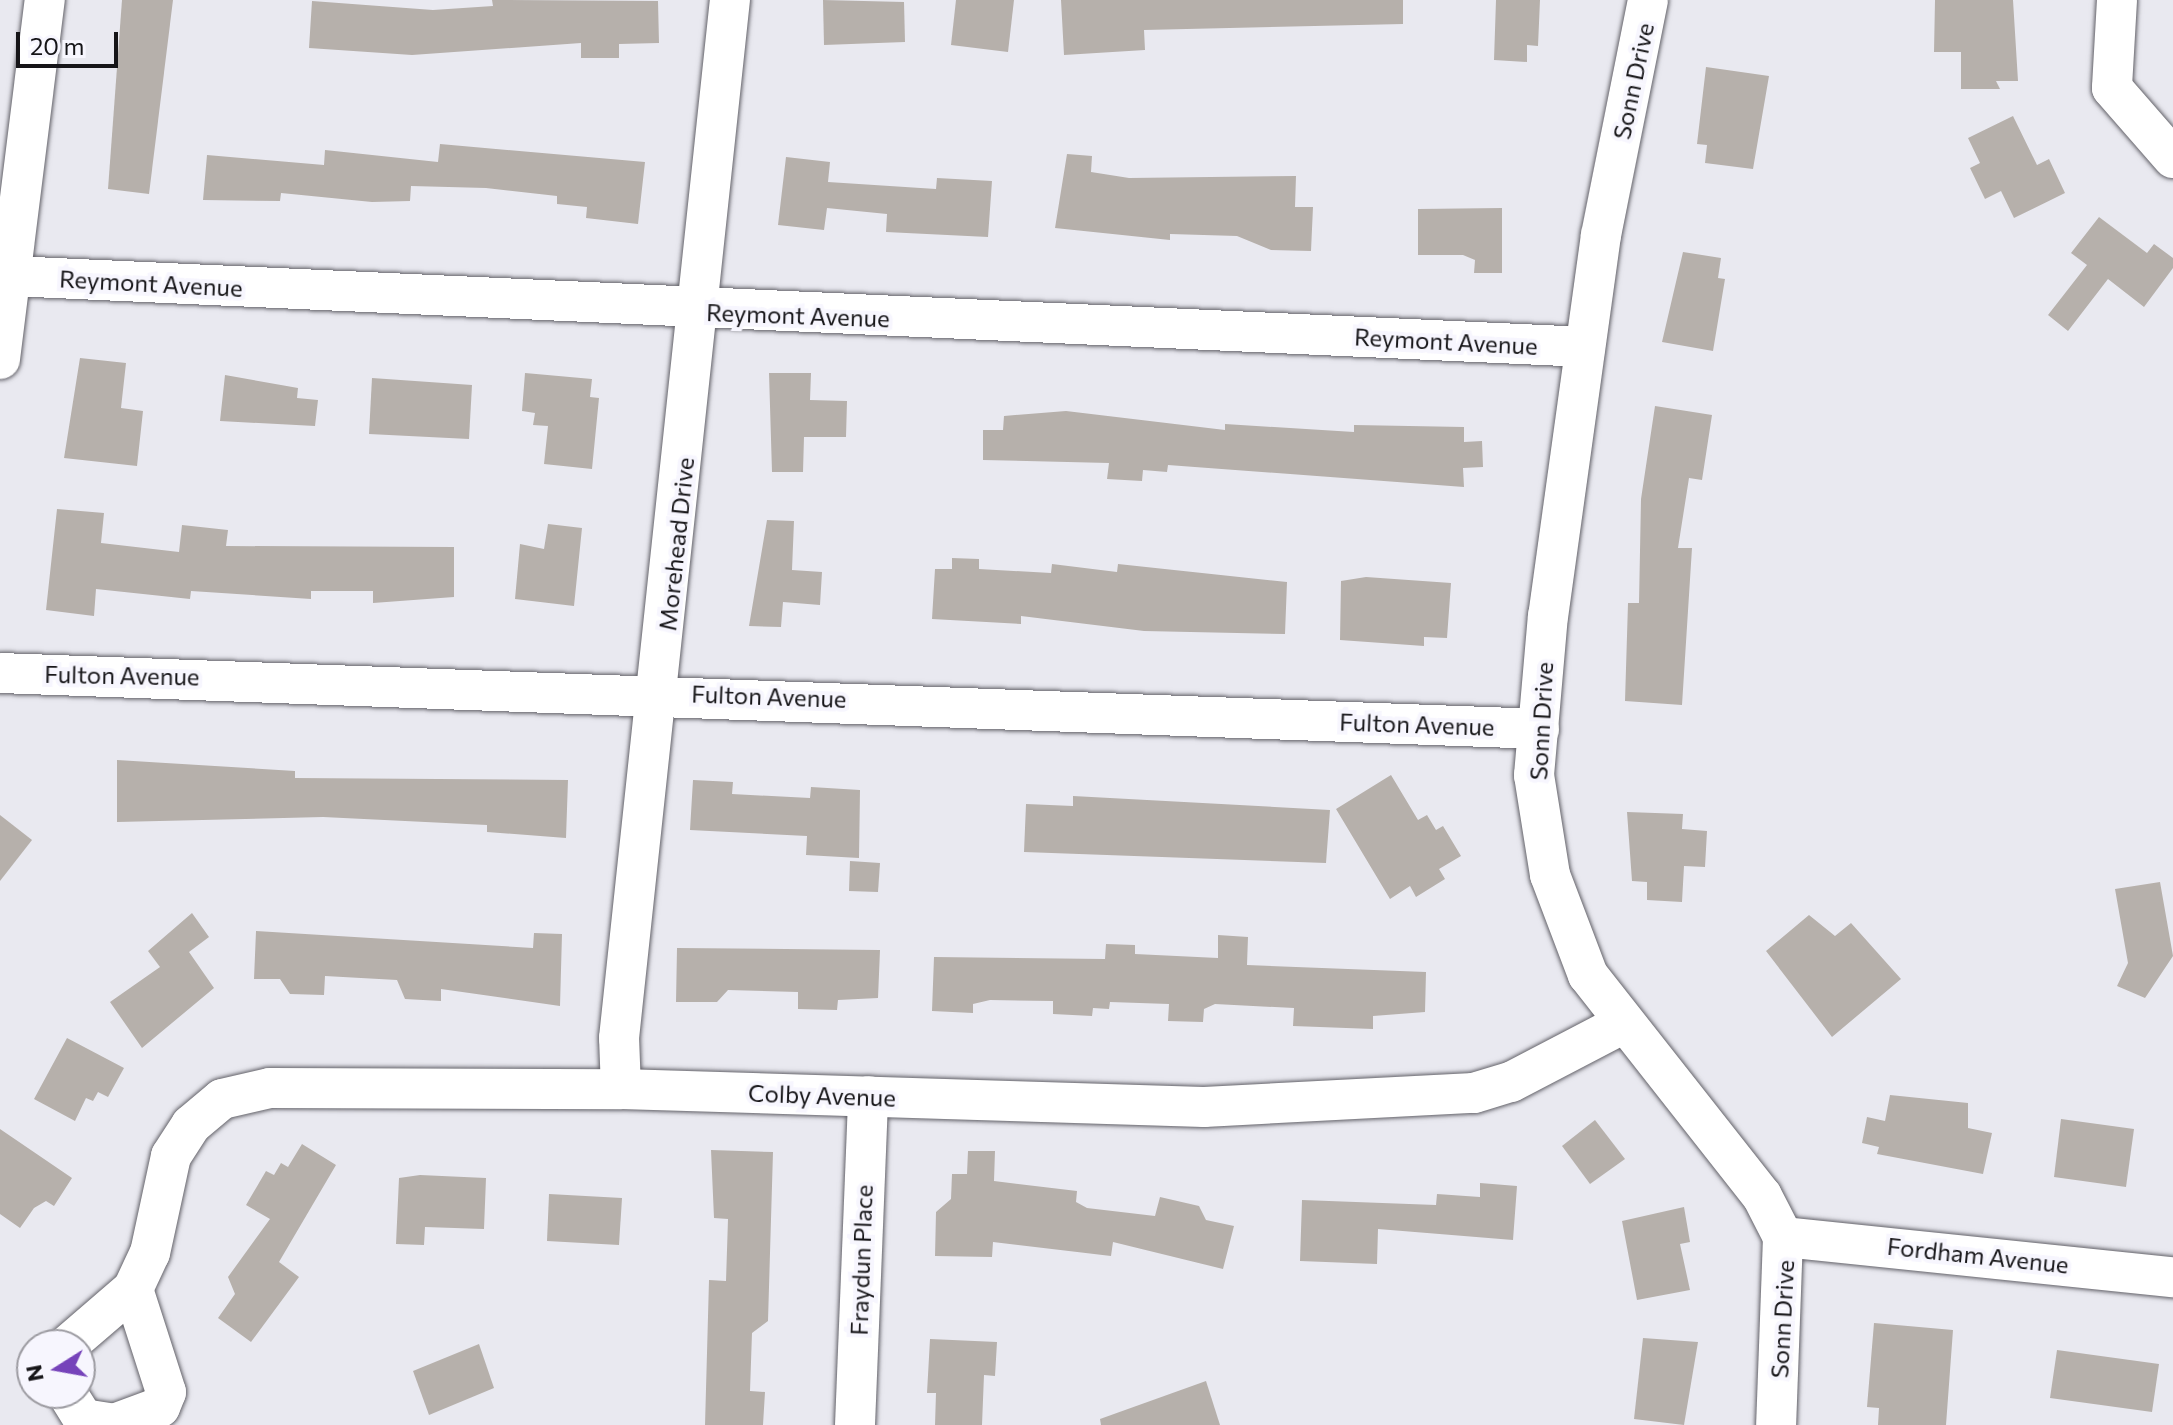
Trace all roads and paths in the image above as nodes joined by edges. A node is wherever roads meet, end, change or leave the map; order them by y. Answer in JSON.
{"nodes":[{"id":1,"x":45,"y":0,"type":"edge"},
{"id":2,"x":730,"y":0,"type":"edge"},
{"id":3,"x":1648,"y":0,"type":"edge"},
{"id":4,"x":2117,"y":0,"type":"edge"},
{"id":5,"x":2173,"y":158,"type":"edge"},
{"id":6,"x":11,"y":276,"type":"junction"},
{"id":7,"x":701,"y":312,"type":"junction"},
{"id":8,"x":1585,"y":347,"type":"junction"},
{"id":9,"x":0,"y":359,"type":"edge"},
{"id":10,"x":0,"y":673,"type":"edge"},
{"id":11,"x":659,"y":691,"type":"junction"},
{"id":12,"x":1539,"y":729,"type":"junction"},
{"id":13,"x":1624,"y":1023,"type":"junction"},
{"id":14,"x":621,"y":1089,"type":"junction"},
{"id":15,"x":868,"y":1096,"type":"junction"},
{"id":16,"x":1783,"y":1237,"type":"junction"},
{"id":17,"x":2173,"y":1277,"type":"edge"},
{"id":18,"x":133,"y":1289,"type":"junction"},
{"id":19,"x":87,"y":1329,"type":"edge"},
{"id":20,"x":77,"y":1409,"type":"edge"},
{"id":21,"x":855,"y":1425,"type":"edge"},
{"id":22,"x":1776,"y":1425,"type":"edge"}],
"edges":[{"from":1,"to":6,"type":"street"},
{"from":2,"to":7,"type":"street","name":"Morehead Drive"},
{"from":3,"to":8,"type":"street","name":"Sonn Drive"},
{"from":4,"to":5,"type":"street"},
{"from":6,"to":7,"type":"street","name":"Reymont Avenue"},
{"from":6,"to":9,"type":"street"},
{"from":7,"to":8,"type":"street","name":"Reymont Avenue"},
{"from":7,"to":11,"type":"street","name":"Morehead Drive"},
{"from":8,"to":12,"type":"street","name":"Sonn Drive"},
{"from":10,"to":11,"type":"street","name":"Fulton Avenue"},
{"from":11,"to":12,"type":"street","name":"Fulton Avenue"},
{"from":11,"to":14,"type":"street","name":"Morehead Drive"},
{"from":12,"to":13,"type":"street","name":"Sonn Drive"},
{"from":13,"to":15,"type":"street","name":"Colby Avenue"},
{"from":13,"to":16,"type":"street","name":"Sonn Drive"},
{"from":14,"to":15,"type":"street","name":"Colby Avenue"},
{"from":14,"to":18,"type":"street","name":"Colby Avenue"},
{"from":15,"to":21,"type":"street","name":"Fraydun Place"},
{"from":16,"to":17,"type":"street","name":"Fordham Avenue"},
{"from":16,"to":22,"type":"street","name":"Sonn Drive"},
{"from":18,"to":19,"type":"street","name":"Colby Avenue"},
{"from":18,"to":20,"type":"street"}]}
